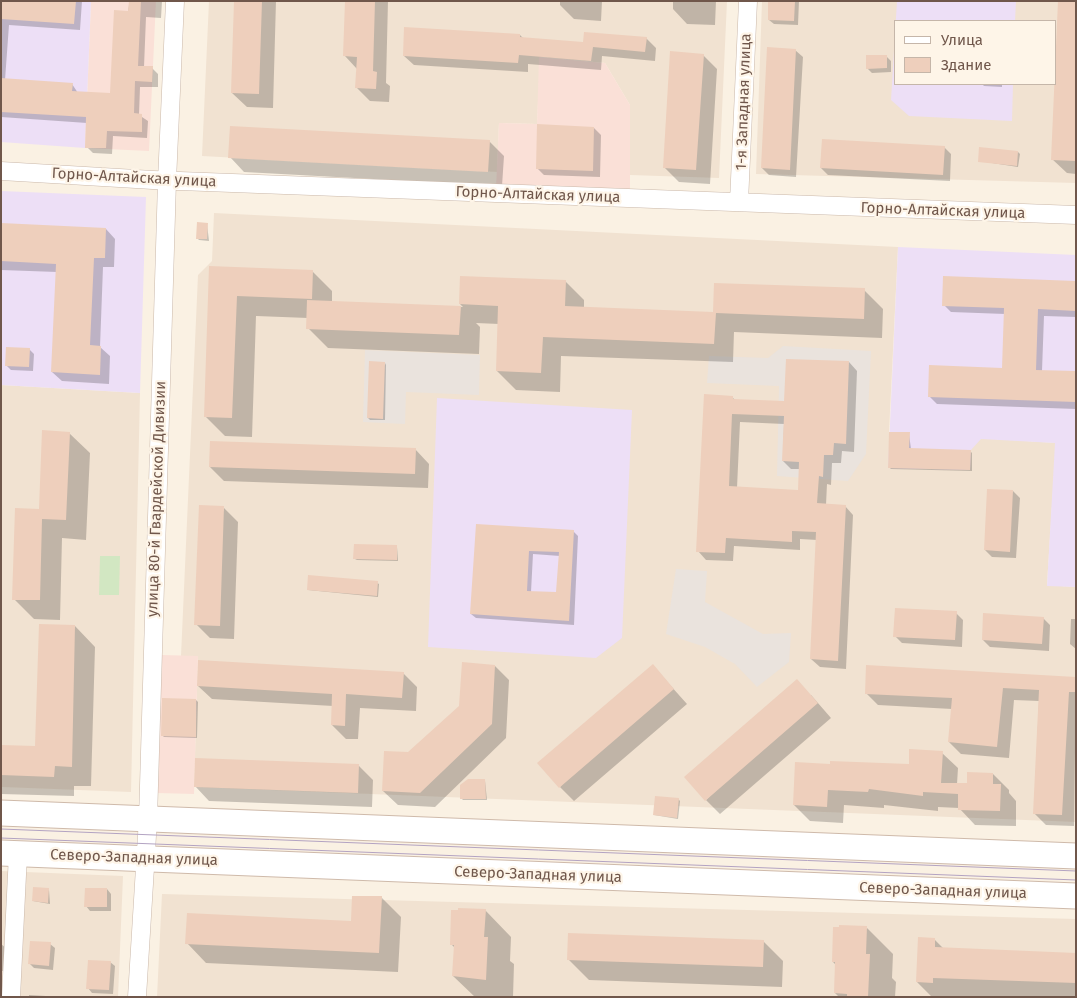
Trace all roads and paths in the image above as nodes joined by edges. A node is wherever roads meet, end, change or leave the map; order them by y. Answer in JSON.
{"nodes":[{"id":1,"x":175,"y":1,"type":"edge"},
{"id":2,"x":748,"y":1,"type":"edge"},
{"id":3,"x":1,"y":171,"type":"edge"},
{"id":4,"x":167,"y":181,"type":"junction"},
{"id":5,"x":739,"y":202,"type":"junction"},
{"id":6,"x":1076,"y":215,"type":"edge"},
{"id":7,"x":1,"y":813,"type":"edge"},
{"id":8,"x":148,"y":819,"type":"junction"},
{"id":9,"x":10,"y":853,"type":"edge"},
{"id":10,"x":1076,"y":856,"type":"edge"},
{"id":11,"x":145,"y":859,"type":"junction"},
{"id":12,"x":1076,"y":896,"type":"edge"},
{"id":13,"x":11,"y":997,"type":"edge"},
{"id":14,"x":137,"y":997,"type":"edge"}],
"edges":[{"from":1,"to":4,"type":"street","name":"улица 80-й Гвардейской Дивизии"},
{"from":2,"to":5,"type":"street","name":"1-я Западная улица"},
{"from":3,"to":4,"type":"street","name":"Горно-Алтайская улица"},
{"from":4,"to":5,"type":"street","name":"Горно-Алтайская улица"},
{"from":4,"to":8,"type":"street","name":"улица 80-й Гвардейской Дивизии"},
{"from":5,"to":6,"type":"street","name":"Горно-Алтайская улица"},
{"from":7,"to":8,"type":"main road"},
{"from":8,"to":10,"type":"main road"},
{"from":8,"to":11,"type":"street","name":"улица 80-й Гвардейской Дивизии"},
{"from":9,"to":11,"type":"main road","name":"Северо-Западная улица"},
{"from":9,"to":13,"type":"street"},
{"from":11,"to":12,"type":"main road","name":"Северо-Западная улица"},
{"from":11,"to":14,"type":"street","name":"улица 80-й Гвардейской Дивизии"}]}
